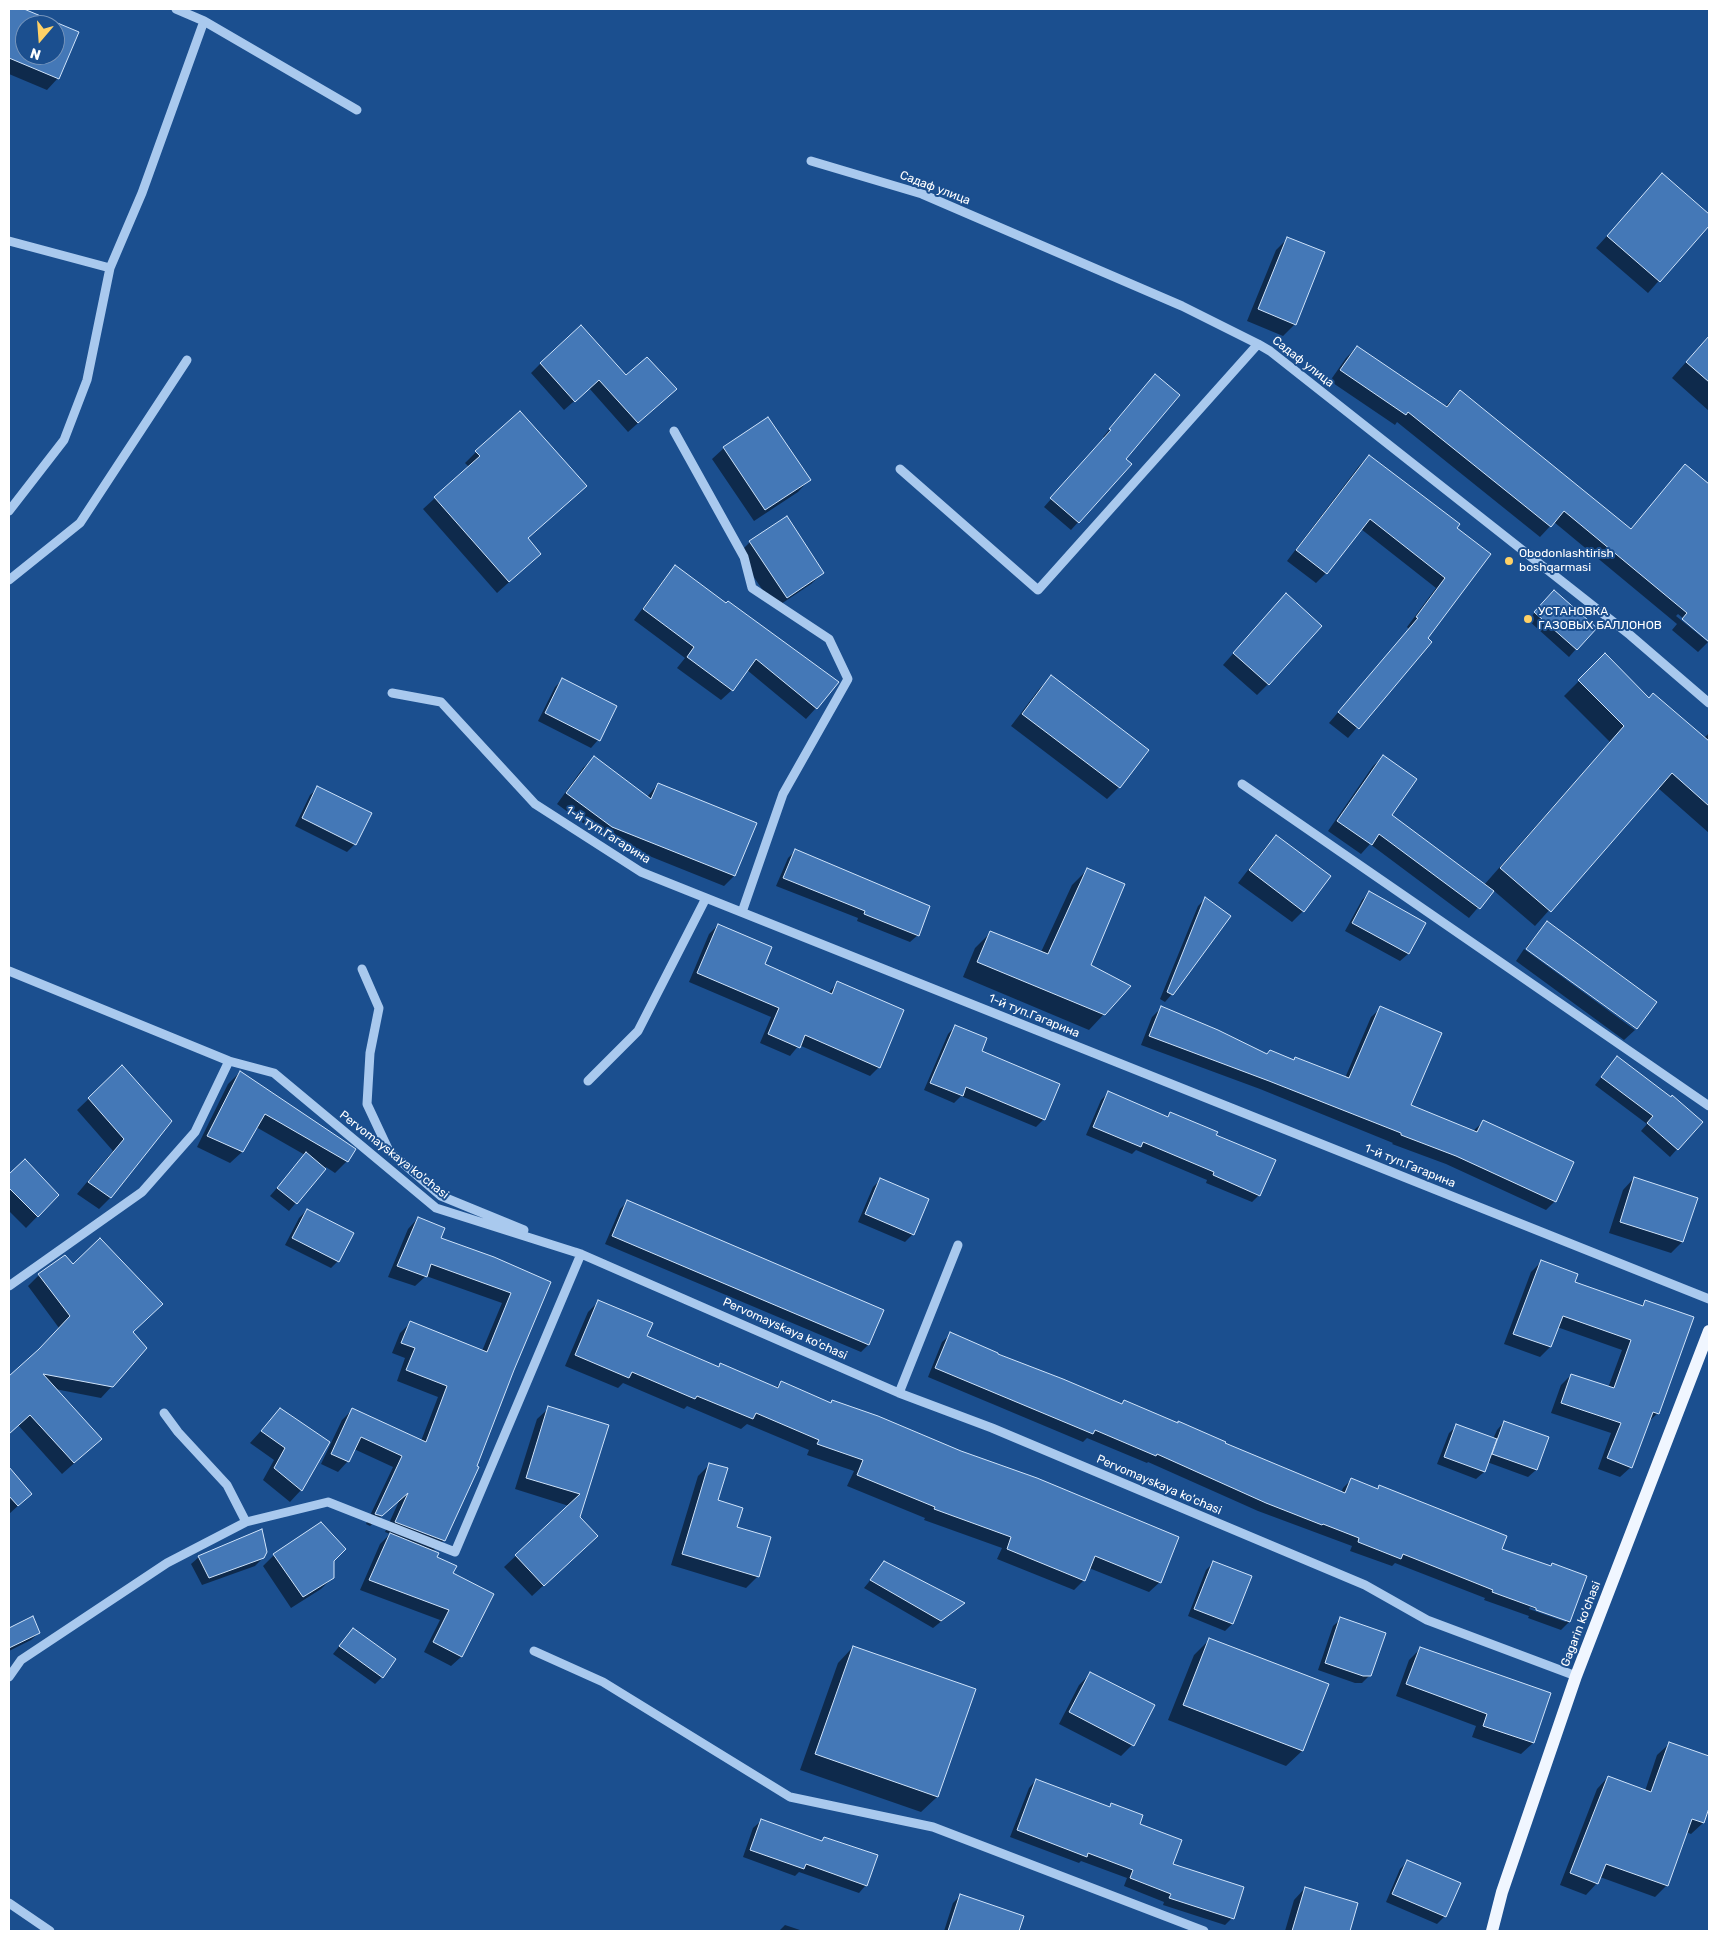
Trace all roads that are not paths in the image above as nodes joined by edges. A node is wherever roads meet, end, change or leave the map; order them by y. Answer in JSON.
{"nodes":[{"id":1,"x":176,"y":9,"type":"edge"},
{"id":2,"x":204,"y":21,"type":"junction"},
{"id":3,"x":357,"y":110,"type":"dead end"},
{"id":4,"x":811,"y":162,"type":"dead end"},
{"id":5,"x":9,"y":241,"type":"edge"},
{"id":6,"x":110,"y":268,"type":"junction"},
{"id":7,"x":1258,"y":344,"type":"junction"},
{"id":8,"x":187,"y":360,"type":"dead end"},
{"id":9,"x":674,"y":431,"type":"dead end"},
{"id":10,"x":900,"y":469,"type":"dead end"},
{"id":11,"x":9,"y":511,"type":"edge"},
{"id":12,"x":9,"y":580,"type":"edge"},
{"id":13,"x":392,"y":692,"type":"dead end"},
{"id":14,"x":1709,"y":703,"type":"edge"},
{"id":15,"x":1242,"y":784,"type":"dead end"},
{"id":16,"x":706,"y":898,"type":"junction"},
{"id":17,"x":742,"y":912,"type":"junction"},
{"id":18,"x":362,"y":969,"type":"dead end"},
{"id":19,"x":9,"y":971,"type":"edge"},
{"id":20,"x":229,"y":1061,"type":"junction"},
{"id":21,"x":588,"y":1081,"type":"dead end"},
{"id":22,"x":1709,"y":1106,"type":"edge"},
{"id":23,"x":958,"y":1245,"type":"dead end"},
{"id":24,"x":581,"y":1254,"type":"junction"},
{"id":25,"x":9,"y":1286,"type":"edge"},
{"id":26,"x":1709,"y":1298,"type":"edge"},
{"id":27,"x":1709,"y":1331,"type":"edge"},
{"id":28,"x":899,"y":1393,"type":"junction"},
{"id":29,"x":164,"y":1413,"type":"dead end"},
{"id":30,"x":246,"y":1522,"type":"junction"},
{"id":31,"x":534,"y":1651,"type":"dead end"},
{"id":32,"x":21,"y":1660,"type":"junction"},
{"id":33,"x":9,"y":1665,"type":"edge"},
{"id":34,"x":1576,"y":1676,"type":"junction"},
{"id":35,"x":9,"y":1677,"type":"edge"},
{"id":36,"x":9,"y":1903,"type":"edge"},
{"id":37,"x":50,"y":1931,"type":"edge"},
{"id":38,"x":1204,"y":1931,"type":"edge"},
{"id":39,"x":1492,"y":1931,"type":"edge"}],
"edges":[{"from":1,"to":2,"type":"street"},
{"from":2,"to":3,"type":"street"},
{"from":2,"to":6,"type":"street"},
{"from":4,"to":7,"type":"street","name":"Садаф улица"},
{"from":5,"to":6,"type":"street"},
{"from":6,"to":11,"type":"street"},
{"from":7,"to":10,"type":"street"},
{"from":7,"to":14,"type":"street","name":"Садаф улица"},
{"from":8,"to":12,"type":"street"},
{"from":9,"to":17,"type":"street"},
{"from":13,"to":16,"type":"street","name":"1-й туп.Гагарина"},
{"from":15,"to":22,"type":"street"},
{"from":16,"to":17,"type":"street","name":"1-й туп.Гагарина"},
{"from":16,"to":21,"type":"street"},
{"from":17,"to":26,"type":"street","name":"1-й туп.Гагарина"},
{"from":18,"to":24,"type":"street"},
{"from":19,"to":20,"type":"street","name":"Pervomayskaya ko'chasi"},
{"from":20,"to":24,"type":"street","name":"Pervomayskaya ko'chasi"},
{"from":20,"to":25,"type":"street"},
{"from":23,"to":28,"type":"street"},
{"from":24,"to":28,"type":"street","name":"Pervomayskaya ko'chasi"},
{"from":24,"to":30,"type":"street"},
{"from":27,"to":34,"type":"main road","name":"Gagarin ko'chasi"},
{"from":28,"to":34,"type":"street","name":"Pervomayskaya ko'chasi"},
{"from":29,"to":30,"type":"street"},
{"from":30,"to":32,"type":"street"},
{"from":31,"to":38,"type":"street"},
{"from":32,"to":33,"type":"street"},
{"from":32,"to":35,"type":"street"},
{"from":34,"to":39,"type":"main road","name":"Gagarin ko'chasi"},
{"from":36,"to":37,"type":"street"}]}
